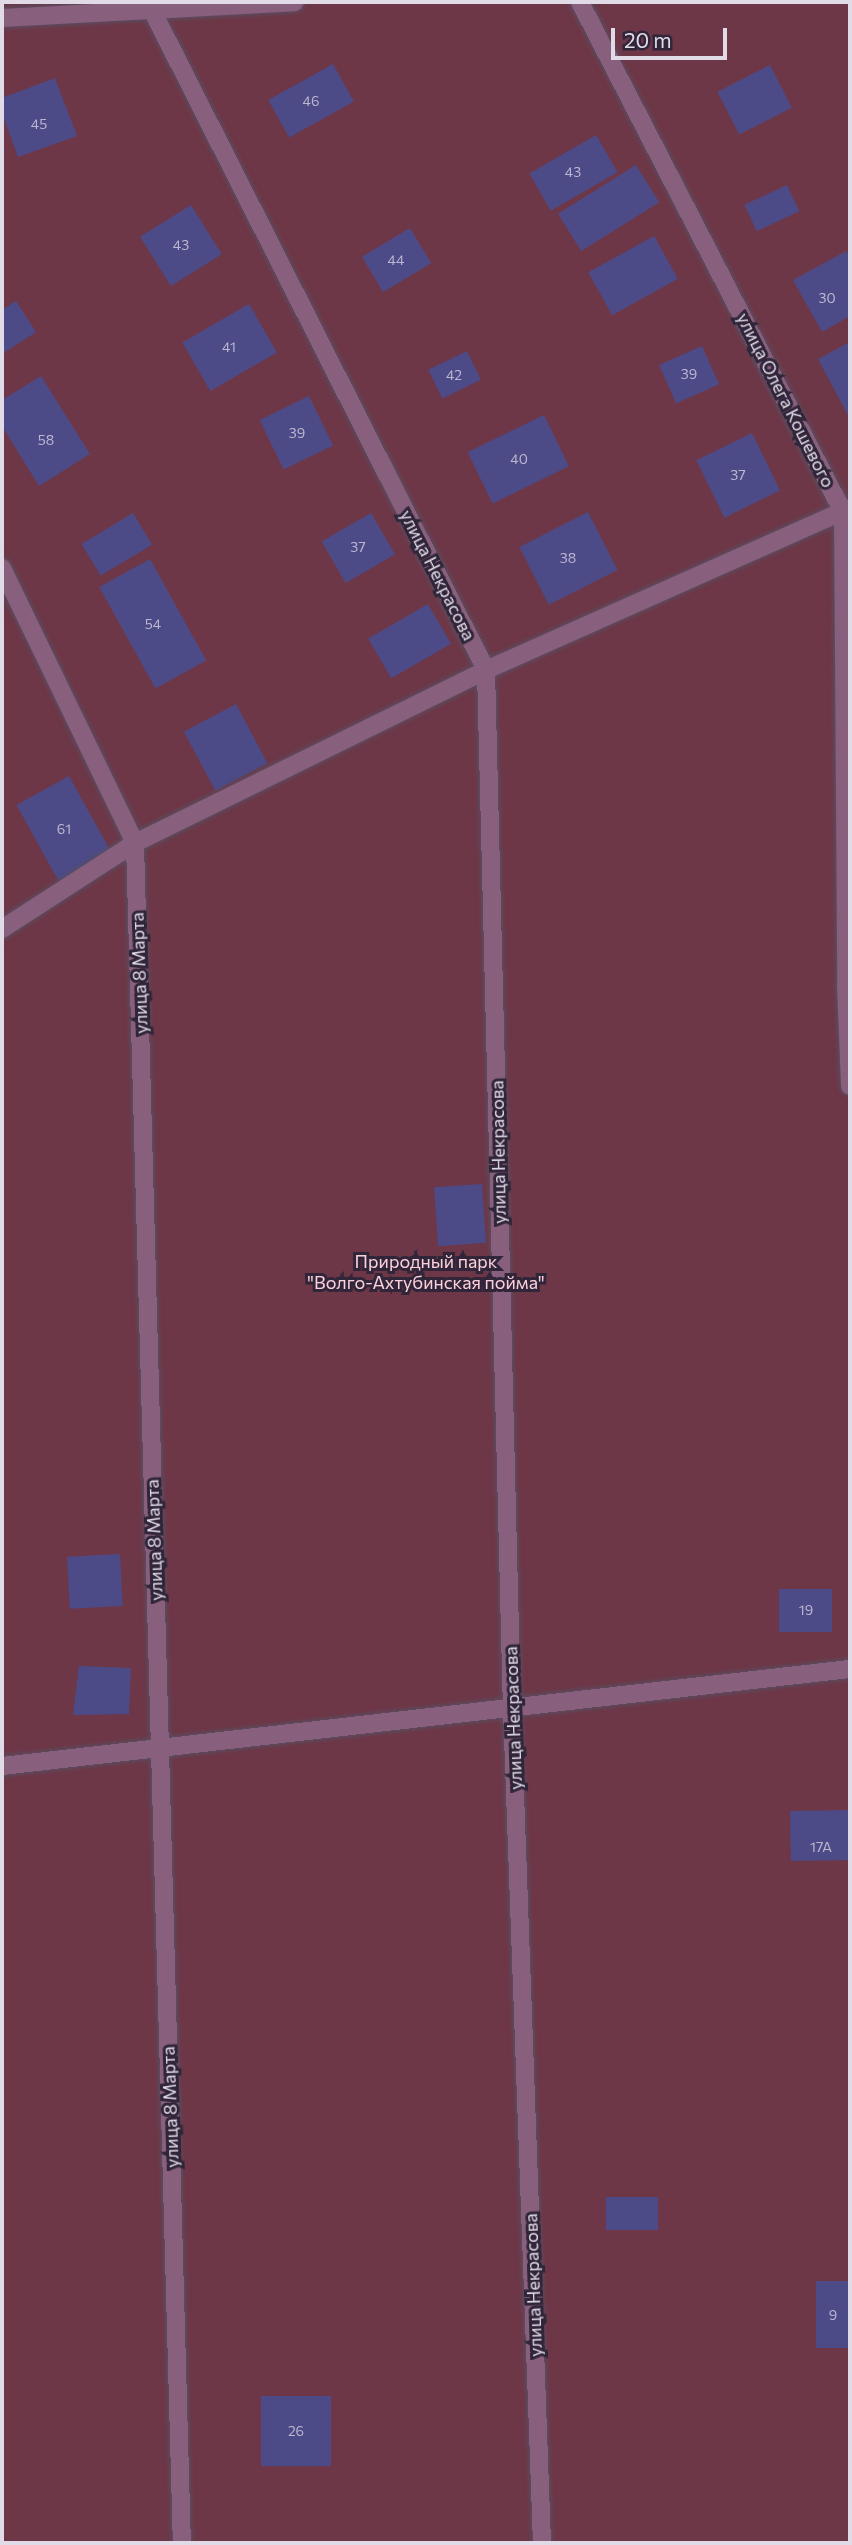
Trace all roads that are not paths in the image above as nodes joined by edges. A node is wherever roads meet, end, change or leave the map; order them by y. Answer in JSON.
{"nodes":[{"id":1,"x":295,"y":2,"type":"edge"},
{"id":2,"x":579,"y":2,"type":"edge"},
{"id":3,"x":151,"y":8,"type":"junction"},
{"id":4,"x":2,"y":18,"type":"edge"},
{"id":5,"x":847,"y":510,"type":"edge"},
{"id":6,"x":2,"y":568,"type":"edge"},
{"id":7,"x":486,"y":670,"type":"junction"},
{"id":8,"x":135,"y":843,"type":"junction"},
{"id":9,"x":2,"y":929,"type":"edge"},
{"id":10,"x":850,"y":1086,"type":"edge"},
{"id":11,"x":850,"y":1669,"type":"edge"},
{"id":12,"x":512,"y":1709,"type":"junction"},
{"id":13,"x":159,"y":1750,"type":"junction"},
{"id":14,"x":2,"y":1766,"type":"edge"},
{"id":15,"x":182,"y":2543,"type":"edge"},
{"id":16,"x":542,"y":2543,"type":"edge"}],
"edges":[{"from":1,"to":3,"type":"street"},
{"from":2,"to":5,"type":"street","name":"улица Олега Кошевого"},
{"from":3,"to":4,"type":"street"},
{"from":3,"to":7,"type":"street","name":"улица Некрасова"},
{"from":5,"to":7,"type":"street"},
{"from":5,"to":10,"type":"street","name":"улица Олега Кошевого"},
{"from":6,"to":8,"type":"street","name":"улица 8 Марта"},
{"from":7,"to":8,"type":"street"},
{"from":7,"to":12,"type":"street","name":"улица Некрасова"},
{"from":8,"to":9,"type":"street"},
{"from":8,"to":13,"type":"street","name":"улица 8 Марта"},
{"from":11,"to":12,"type":"street"},
{"from":12,"to":13,"type":"street"},
{"from":12,"to":16,"type":"street","name":"улица Некрасова"},
{"from":13,"to":14,"type":"street"},
{"from":13,"to":15,"type":"street","name":"улица 8 Марта"}]}
